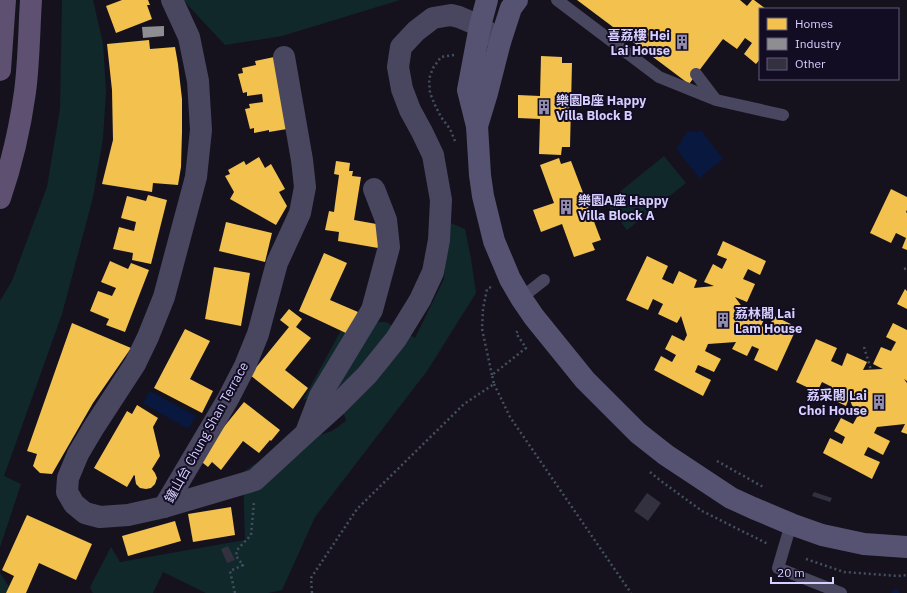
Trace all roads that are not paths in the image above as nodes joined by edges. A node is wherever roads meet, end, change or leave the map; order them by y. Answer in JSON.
{"nodes":[{"id":1,"x":5,"y":0,"type":"edge"},
{"id":2,"x":31,"y":0,"type":"edge"},
{"id":3,"x":172,"y":0,"type":"edge"},
{"id":4,"x":487,"y":0,"type":"edge"},
{"id":5,"x":557,"y":0,"type":"edge"},
{"id":6,"x":514,"y":4,"type":"edge"},
{"id":7,"x":480,"y":26,"type":"junction"},
{"id":8,"x":500,"y":42,"type":"junction"},
{"id":9,"x":284,"y":57,"type":"dead end"},
{"id":10,"x":0,"y":70,"type":"edge"},
{"id":11,"x":696,"y":74,"type":"dead end"},
{"id":12,"x":716,"y":100,"type":"junction"},
{"id":13,"x":783,"y":115,"type":"dead end"},
{"id":14,"x":477,"y":126,"type":"junction"},
{"id":15,"x":374,"y":189,"type":"dead end"},
{"id":16,"x":0,"y":198,"type":"edge"},
{"id":17,"x":544,"y":280,"type":"dead end"},
{"id":18,"x":521,"y":298,"type":"junction"},
{"id":19,"x":306,"y":432,"type":"junction"},
{"id":20,"x":164,"y":507,"type":"junction"},
{"id":21,"x":791,"y":524,"type":"junction"},
{"id":22,"x":907,"y":548,"type":"edge"},
{"id":23,"x":841,"y":593,"type":"edge"}],
"edges":[{"from":1,"to":10,"type":"main road"},
{"from":2,"to":16,"type":"main road"},
{"from":3,"to":20,"type":"street","name":"鐘山台 Chung Shan Terrace"},
{"from":4,"to":7,"type":"main road"},
{"from":5,"to":12,"type":"lane"},
{"from":6,"to":7,"type":"main road"},
{"from":6,"to":8,"type":"main road"},
{"from":7,"to":8,"type":"street","name":"鐘山台 Chung Shan Terrace"},
{"from":7,"to":14,"type":"main road"},
{"from":7,"to":19,"type":"street","name":"鐘山台 Chung Shan Terrace"},
{"from":8,"to":14,"type":"main road"},
{"from":9,"to":20,"type":"street","name":"鐘山台 Chung Shan Terrace"},
{"from":11,"to":12,"type":"lane"},
{"from":12,"to":13,"type":"lane"},
{"from":14,"to":18,"type":"main road"},
{"from":15,"to":19,"type":"street","name":"鐘山台 Chung Shan Terrace"},
{"from":17,"to":18,"type":"lane"},
{"from":18,"to":21,"type":"main road"},
{"from":19,"to":20,"type":"street","name":"鐘山台 Chung Shan Terrace"},
{"from":21,"to":22,"type":"main road"},
{"from":21,"to":23,"type":"lane"}]}
